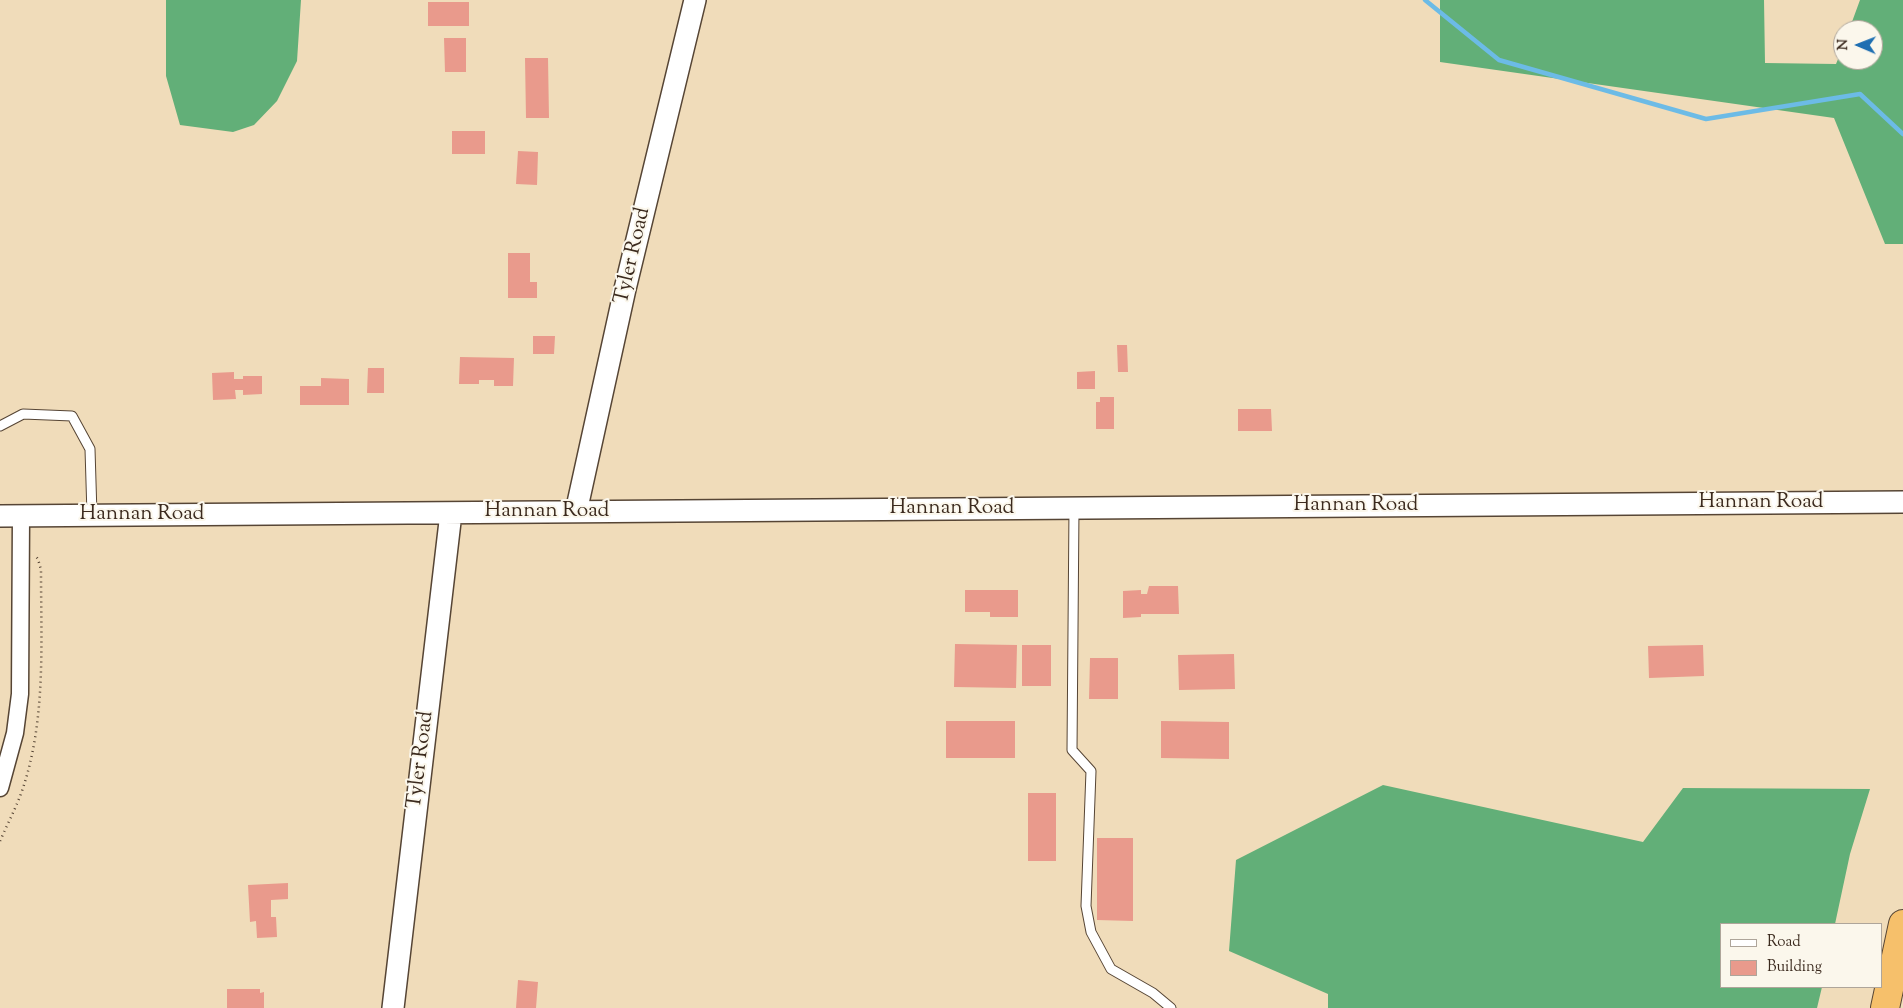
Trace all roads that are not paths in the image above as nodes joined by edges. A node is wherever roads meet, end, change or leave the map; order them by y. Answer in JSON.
{"nodes":[{"id":1,"x":695,"y":0,"type":"edge"},
{"id":2,"x":0,"y":426,"type":"edge"},
{"id":3,"x":1903,"y":502,"type":"edge"},
{"id":4,"x":1074,"y":508,"type":"junction"},
{"id":5,"x":576,"y":512,"type":"junction"},
{"id":6,"x":451,"y":513,"type":"junction"},
{"id":7,"x":92,"y":515,"type":"junction"},
{"id":8,"x":10,"y":516,"type":"edge"},
{"id":9,"x":0,"y":788,"type":"edge"},
{"id":10,"x":1903,"y":924,"type":"edge"},
{"id":11,"x":393,"y":1008,"type":"edge"},
{"id":12,"x":1171,"y":1008,"type":"edge"},
{"id":13,"x":1885,"y":1008,"type":"edge"}],
"edges":[{"from":1,"to":5,"type":"street","name":"Tyler Road"},
{"from":2,"to":7,"type":"lane"},
{"from":3,"to":4,"type":"street","name":"Hannan Road"},
{"from":4,"to":5,"type":"street","name":"Hannan Road"},
{"from":4,"to":12,"type":"lane"},
{"from":5,"to":6,"type":"street","name":"Hannan Road"},
{"from":6,"to":7,"type":"street","name":"Hannan Road"},
{"from":6,"to":11,"type":"street","name":"Tyler Road"},
{"from":7,"to":8,"type":"street","name":"Hannan Road"},
{"from":8,"to":9,"type":"street"},
{"from":10,"to":13,"type":"highway"}]}
